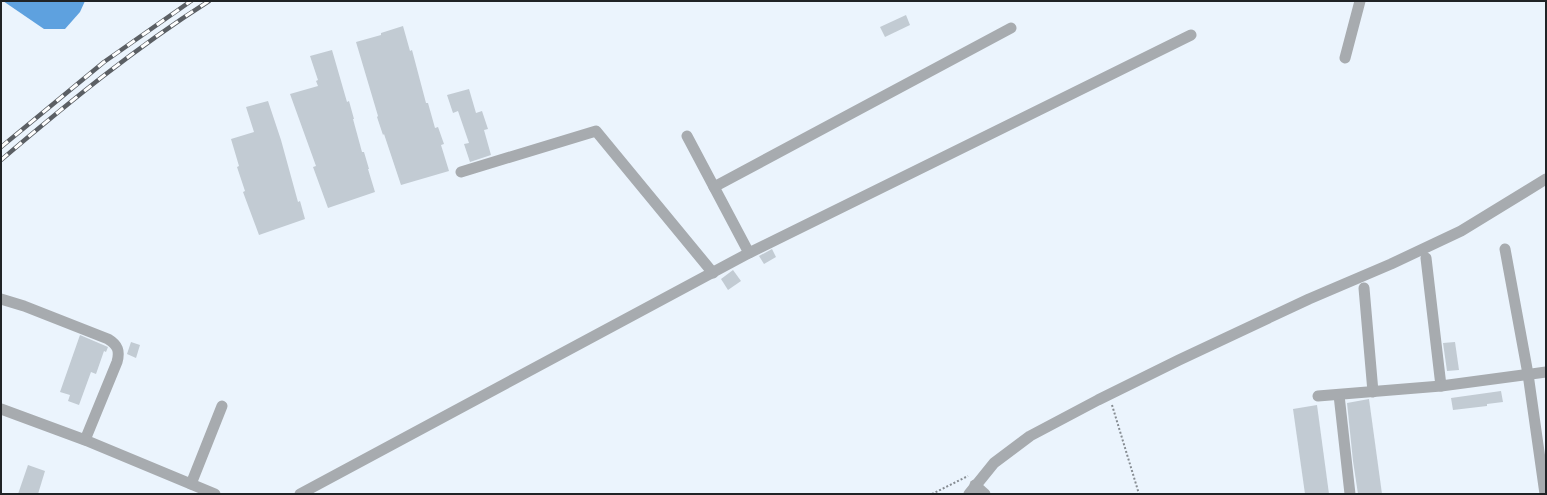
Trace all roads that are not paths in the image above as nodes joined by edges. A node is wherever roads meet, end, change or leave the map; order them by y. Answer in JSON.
{"nodes":[{"id":1,"x":1360,"y":1,"type":"edge"},
{"id":2,"x":1011,"y":28,"type":"dead end"},
{"id":3,"x":1191,"y":35,"type":"dead end"},
{"id":4,"x":1345,"y":58,"type":"dead end"},
{"id":5,"x":687,"y":136,"type":"dead end"},
{"id":6,"x":460,"y":172,"type":"dead end"},
{"id":7,"x":1546,"y":179,"type":"edge"},
{"id":8,"x":714,"y":187,"type":"junction"},
{"id":9,"x":1505,"y":249,"type":"dead end"},
{"id":10,"x":749,"y":253,"type":"junction"},
{"id":11,"x":1426,"y":258,"type":"dead end"},
{"id":12,"x":712,"y":273,"type":"junction"},
{"id":13,"x":1364,"y":288,"type":"dead end"},
{"id":14,"x":1,"y":299,"type":"edge"},
{"id":15,"x":1546,"y":372,"type":"edge"},
{"id":16,"x":1528,"y":374,"type":"junction"},
{"id":17,"x":1441,"y":386,"type":"junction"},
{"id":18,"x":1373,"y":392,"type":"junction"},
{"id":19,"x":1339,"y":395,"type":"junction"},
{"id":20,"x":1318,"y":396,"type":"dead end"},
{"id":21,"x":222,"y":406,"type":"dead end"},
{"id":22,"x":1,"y":408,"type":"edge"},
{"id":23,"x":85,"y":440,"type":"junction"},
{"id":24,"x":191,"y":484,"type":"junction"},
{"id":25,"x":972,"y":490,"type":"edge"},
{"id":26,"x":215,"y":494,"type":"edge"},
{"id":27,"x":300,"y":494,"type":"edge"},
{"id":28,"x":985,"y":494,"type":"edge"},
{"id":29,"x":1350,"y":494,"type":"edge"},
{"id":30,"x":1545,"y":494,"type":"edge"}],
"edges":[{"from":1,"to":4,"type":"street"},
{"from":2,"to":8,"type":"street"},
{"from":3,"to":10,"type":"street"},
{"from":5,"to":8,"type":"street"},
{"from":6,"to":12,"type":"street"},
{"from":7,"to":25,"type":"street"},
{"from":8,"to":10,"type":"street"},
{"from":9,"to":16,"type":"street"},
{"from":10,"to":12,"type":"street"},
{"from":11,"to":17,"type":"street"},
{"from":12,"to":27,"type":"street"},
{"from":13,"to":18,"type":"street"},
{"from":14,"to":23,"type":"street"},
{"from":15,"to":16,"type":"street"},
{"from":16,"to":17,"type":"street"},
{"from":16,"to":30,"type":"street"},
{"from":17,"to":18,"type":"street"},
{"from":18,"to":19,"type":"street"},
{"from":19,"to":20,"type":"street"},
{"from":19,"to":29,"type":"street"},
{"from":21,"to":24,"type":"street"},
{"from":22,"to":23,"type":"street"},
{"from":23,"to":24,"type":"street"},
{"from":24,"to":26,"type":"street"},
{"from":25,"to":28,"type":"street"}]}
